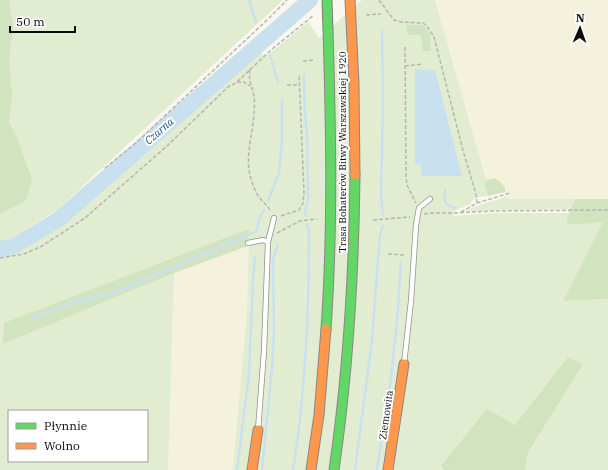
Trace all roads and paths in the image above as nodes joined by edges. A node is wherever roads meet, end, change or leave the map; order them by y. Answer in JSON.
{"nodes":[{"id":1,"x":287,"y":0,"type":"edge"},
{"id":2,"x":327,"y":0,"type":"edge"},
{"id":3,"x":350,"y":0,"type":"edge"},
{"id":4,"x":379,"y":0,"type":"edge"},
{"id":5,"x":317,"y":12,"type":"dead end"},
{"id":6,"x":381,"y":14,"type":"dead end"},
{"id":7,"x":366,"y":15,"type":"dead end"},
{"id":8,"x":405,"y":47,"type":"dead end"},
{"id":9,"x":318,"y":60,"type":"dead end"},
{"id":10,"x":303,"y":61,"type":"dead end"},
{"id":11,"x":423,"y":64,"type":"dead end"},
{"id":12,"x":405,"y":66,"type":"junction"},
{"id":13,"x":250,"y":69,"type":"junction"},
{"id":14,"x":299,"y":74,"type":"dead end"},
{"id":15,"x":236,"y":83,"type":"junction"},
{"id":16,"x":286,"y":85,"type":"dead end"},
{"id":17,"x":300,"y":85,"type":"junction"},
{"id":18,"x":251,"y":86,"type":"junction"},
{"id":19,"x":105,"y":168,"type":"dead end"},
{"id":20,"x":510,"y":193,"type":"dead end"},
{"id":21,"x":430,"y":199,"type":"dead end"},
{"id":22,"x":477,"y":203,"type":"junction"},
{"id":23,"x":419,"y":208,"type":"junction"},
{"id":24,"x":608,"y":210,"type":"edge"},
{"id":25,"x":459,"y":213,"type":"junction"},
{"id":26,"x":418,"y":216,"type":"junction"},
{"id":27,"x":274,"y":218,"type":"junction"},
{"id":28,"x":318,"y":219,"type":"dead end"},
{"id":29,"x":372,"y":220,"type":"dead end"},
{"id":30,"x":268,"y":242,"type":"junction"},
{"id":31,"x":248,"y":243,"type":"dead end"},
{"id":32,"x":388,"y":254,"type":"dead end"},
{"id":33,"x":404,"y":254,"type":"dead end"},
{"id":34,"x":0,"y":258,"type":"edge"},
{"id":35,"x":404,"y":364,"type":"joint"},
{"id":36,"x":258,"y":430,"type":"joint"},
{"id":37,"x":252,"y":470,"type":"edge"},
{"id":38,"x":311,"y":470,"type":"edge"},
{"id":39,"x":334,"y":470,"type":"edge"},
{"id":40,"x":388,"y":470,"type":"edge"}],
"edges":[{"from":1,"to":19,"type":"path"},
{"from":2,"to":38,"type":"main road","name":"Trasa Bohaterów Bitwy Warszawskiej 1920","bridge":true},
{"from":3,"to":39,"type":"main road","name":"Trasa Bohaterów Bitwy Warszawskiej 1920"},
{"from":4,"to":22,"type":"path"},
{"from":5,"to":13,"type":"path"},
{"from":6,"to":7,"type":"path"},
{"from":8,"to":12,"type":"path"},
{"from":9,"to":10,"type":"path"},
{"from":11,"to":12,"type":"path"},
{"from":12,"to":23,"type":"path"},
{"from":13,"to":15,"type":"path"},
{"from":13,"to":18,"type":"path"},
{"from":14,"to":17,"type":"path"},
{"from":15,"to":18,"type":"path"},
{"from":15,"to":34,"type":"path"},
{"from":16,"to":17,"type":"path"},
{"from":17,"to":27,"type":"path"},
{"from":18,"to":27,"type":"path"},
{"from":20,"to":22,"type":"path"},
{"from":21,"to":23,"type":"lane"},
{"from":22,"to":25,"type":"path"},
{"from":23,"to":26,"type":"lane"},
{"from":24,"to":25,"type":"path"},
{"from":25,"to":26,"type":"path"},
{"from":26,"to":29,"type":"path"},
{"from":26,"to":35,"type":"lane"},
{"from":27,"to":30,"type":"lane"},
{"from":28,"to":30,"type":"path"},
{"from":30,"to":31,"type":"lane"},
{"from":30,"to":36,"type":"lane"},
{"from":32,"to":33,"type":"path"},
{"from":35,"to":40,"type":"main road","name":"Ziemowita"},
{"from":36,"to":37,"type":"main road"}]}
